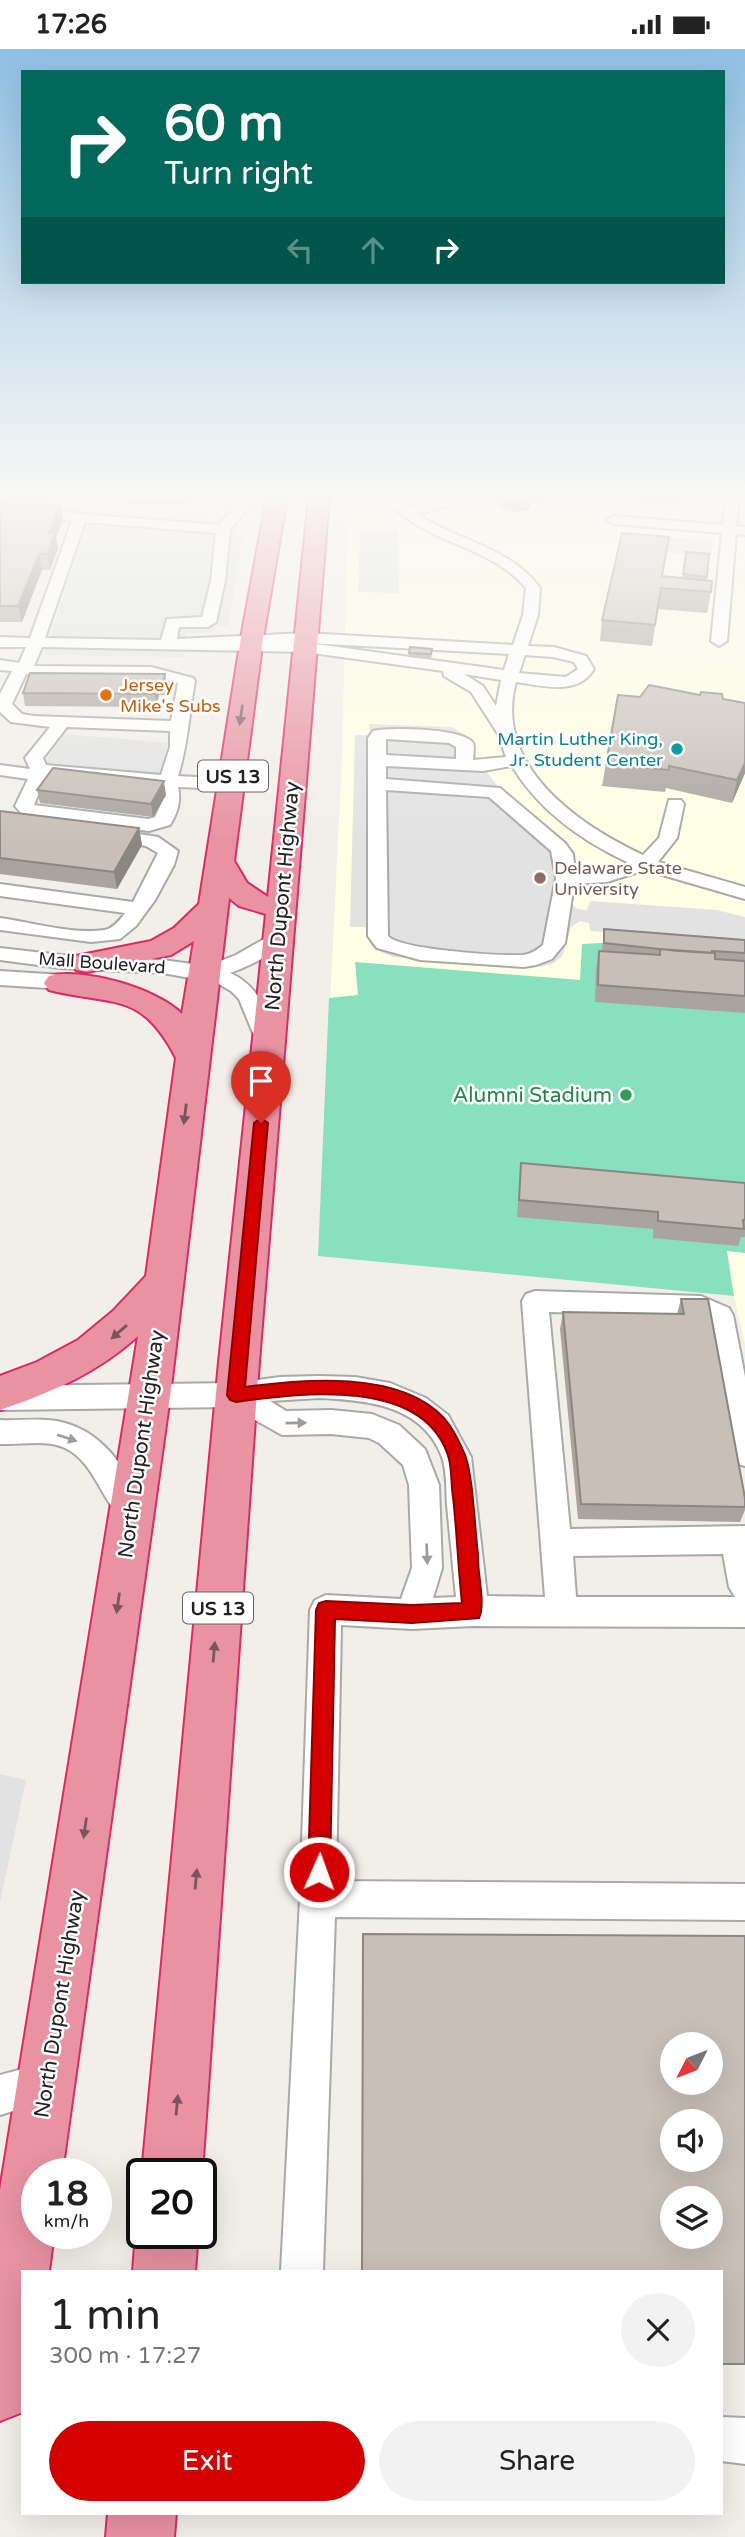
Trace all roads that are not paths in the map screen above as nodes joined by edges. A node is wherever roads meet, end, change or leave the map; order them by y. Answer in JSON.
{"nodes":[{"id":1,"x":47,"y":613,"type":"edge"},
{"id":2,"x":210,"y":613,"type":"edge"},
{"id":3,"x":257,"y":613,"type":"edge"},
{"id":4,"x":308,"y":613,"type":"edge"},
{"id":5,"x":528,"y":613,"type":"edge"},
{"id":6,"x":724,"y":613,"type":"edge"},
{"id":7,"x":523,"y":636,"type":"junction"},
{"id":8,"x":719,"y":641,"type":"dead end"},
{"id":9,"x":0,"y":642,"type":"edge"},
{"id":10,"x":305,"y":642,"type":"junction"},
{"id":11,"x":36,"y":643,"type":"junction"},
{"id":12,"x":252,"y":643,"type":"junction"},
{"id":13,"x":168,"y":644,"type":"junction"},
{"id":14,"x":442,"y":646,"type":"junction"},
{"id":15,"x":362,"y":656,"type":"junction"},
{"id":16,"x":0,"y":665,"type":"edge"},
{"id":17,"x":428,"y":665,"type":"junction"},
{"id":18,"x":23,"y":668,"type":"junction"},
{"id":19,"x":510,"y":676,"type":"junction"},
{"id":20,"x":302,"y":680,"type":"junction"},
{"id":21,"x":551,"y":682,"type":"junction"},
{"id":22,"x":505,"y":696,"type":"junction"},
{"id":23,"x":2,"y":704,"type":"edge"},
{"id":24,"x":62,"y":723,"type":"junction"},
{"id":25,"x":179,"y":726,"type":"junction"},
{"id":26,"x":505,"y":733,"type":"junction"},
{"id":27,"x":377,"y":760,"type":"junction"},
{"id":28,"x":517,"y":760,"type":"junction"},
{"id":29,"x":464,"y":765,"type":"junction"},
{"id":30,"x":0,"y":770,"type":"edge"},
{"id":31,"x":43,"y":774,"type":"junction"},
{"id":32,"x":168,"y":781,"type":"junction"},
{"id":33,"x":232,"y":784,"type":"junction"},
{"id":34,"x":377,"y":784,"type":"junction"},
{"id":35,"x":0,"y":802,"type":"edge"},
{"id":36,"x":675,"y":804,"type":"dead end"},
{"id":37,"x":24,"y":806,"type":"junction"},
{"id":38,"x":12,"y":823,"type":"edge"},
{"id":39,"x":220,"y":861,"type":"junction"},
{"id":40,"x":643,"y":863,"type":"junction"},
{"id":41,"x":566,"y":879,"type":"junction"},
{"id":42,"x":0,"y":890,"type":"edge"},
{"id":43,"x":745,"y":893,"type":"edge"},
{"id":44,"x":214,"y":906,"type":"junction"},
{"id":45,"x":138,"y":909,"type":"junction"},
{"id":46,"x":279,"y":922,"type":"junction"},
{"id":47,"x":0,"y":924,"type":"edge"},
{"id":48,"x":0,"y":954,"type":"edge"},
{"id":49,"x":86,"y":963,"type":"junction"},
{"id":50,"x":204,"y":973,"type":"junction"},
{"id":51,"x":0,"y":978,"type":"edge"},
{"id":52,"x":60,"y":983,"type":"junction"},
{"id":53,"x":268,"y":1043,"type":"junction"},
{"id":54,"x":192,"y":1058,"type":"junction"},
{"id":55,"x":164,"y":1281,"type":"junction"},
{"id":56,"x":0,"y":1392,"type":"edge"},
{"id":57,"x":236,"y":1395,"type":"junction"},
{"id":58,"x":150,"y":1396,"type":"junction"},
{"id":59,"x":0,"y":1398,"type":"edge"},
{"id":60,"x":0,"y":1432,"type":"edge"},
{"id":61,"x":745,"y":1454,"type":"edge"},
{"id":62,"x":132,"y":1511,"type":"junction"},
{"id":63,"x":740,"y":1540,"type":"edge"},
{"id":64,"x":556,"y":1543,"type":"junction"},
{"id":65,"x":745,"y":1587,"type":"edge"},
{"id":66,"x":473,"y":1611,"type":"junction"},
{"id":67,"x":562,"y":1611,"type":"junction"},
{"id":68,"x":745,"y":1612,"type":"edge"},
{"id":69,"x":412,"y":1614,"type":"junction"},
{"id":70,"x":318,"y":1899,"type":"junction"},
{"id":71,"x":745,"y":1902,"type":"edge"},
{"id":72,"x":24,"y":2089,"type":"edge"},
{"id":73,"x":173,"y":2158,"type":"edge"},
{"id":74,"x":166,"y":2249,"type":"edge"},
{"id":75,"x":164,"y":2270,"type":"edge"},
{"id":76,"x":302,"y":2270,"type":"edge"},
{"id":77,"x":0,"y":2389,"type":"edge"},
{"id":78,"x":723,"y":2439,"type":"edge"},
{"id":79,"x":745,"y":2441,"type":"edge"},
{"id":80,"x":142,"y":2515,"type":"edge"},
{"id":81,"x":140,"y":2537,"type":"edge"}],
"edges":[{"from":1,"to":11,"type":"street"},
{"from":2,"to":13,"type":"street"},
{"from":3,"to":12,"type":"highway","name":"North Dupont Highway","number":"US 13"},
{"from":4,"to":10,"type":"highway","name":"North Dupont Highway","number":"US 13"},
{"from":5,"to":7,"type":"street"},
{"from":6,"to":8,"type":"street"},
{"from":7,"to":14,"type":"street"},
{"from":7,"to":14,"type":"street"},
{"from":7,"to":19,"type":"street"},
{"from":7,"to":21,"type":"street"},
{"from":9,"to":11,"type":"street"},
{"from":10,"to":12,"type":"street"},
{"from":10,"to":14,"type":"street"},
{"from":10,"to":15,"type":"street"},
{"from":10,"to":20,"type":"highway","name":"North Dupont Highway","number":"US 13"},
{"from":11,"to":13,"type":"street"},
{"from":11,"to":18,"type":"street"},
{"from":12,"to":13,"type":"street"},
{"from":12,"to":33,"type":"highway","name":"North Dupont Highway","number":"US 13","one_way":true},
{"from":15,"to":17,"type":"street"},
{"from":15,"to":20,"type":"street"},
{"from":16,"to":18,"type":"street"},
{"from":17,"to":19,"type":"street"},
{"from":17,"to":26,"type":"street"},
{"from":18,"to":23,"type":"street"},
{"from":18,"to":25,"type":"street"},
{"from":19,"to":21,"type":"street"},
{"from":19,"to":22,"type":"street"},
{"from":20,"to":46,"type":"highway","name":"North Dupont Highway","number":"US 13"},
{"from":21,"to":22,"type":"street"},
{"from":22,"to":26,"type":"street"},
{"from":23,"to":24,"type":"street"},
{"from":24,"to":25,"type":"street"},
{"from":24,"to":31,"type":"street"},
{"from":25,"to":32,"type":"street"},
{"from":26,"to":28,"type":"street"},
{"from":27,"to":29,"type":"street"},
{"from":27,"to":29,"type":"street"},
{"from":27,"to":34,"type":"street"},
{"from":28,"to":29,"type":"street"},
{"from":28,"to":40,"type":"street"},
{"from":30,"to":31,"type":"street"},
{"from":31,"to":32,"type":"street"},
{"from":31,"to":37,"type":"street"},
{"from":32,"to":33,"type":"street"},
{"from":32,"to":37,"type":"street"},
{"from":33,"to":39,"type":"highway","name":"North Dupont Highway","number":"US 13"},
{"from":34,"to":41,"type":"street"},
{"from":34,"to":41,"type":"street"},
{"from":35,"to":37,"type":"street"},
{"from":36,"to":40,"type":"street"},
{"from":38,"to":45,"type":"street"},
{"from":39,"to":44,"type":"highway","name":"North Dupont Highway","number":"US 13"},
{"from":39,"to":46,"type":"highway"},
{"from":40,"to":41,"type":"street"},
{"from":40,"to":43,"type":"street"},
{"from":42,"to":45,"type":"street"},
{"from":44,"to":49,"type":"highway"},
{"from":44,"to":50,"type":"highway","name":"North Dupont Highway","number":"US 13"},
{"from":45,"to":47,"type":"street"},
{"from":46,"to":50,"type":"street","name":"Mall Boulevard"},
{"from":46,"to":53,"type":"highway","name":"North Dupont Highway","number":"US 13"},
{"from":48,"to":49,"type":"street","name":"Mall Boulevard"},
{"from":49,"to":50,"type":"street","name":"Mall Boulevard"},
{"from":50,"to":52,"type":"street","name":"Mall Boulevard"},
{"from":50,"to":53,"type":"street","name":"Mall Boulevard"},
{"from":50,"to":54,"type":"highway","name":"North Dupont Highway","number":"US 13"},
{"from":51,"to":52,"type":"street","name":"Mall Boulevard"},
{"from":52,"to":54,"type":"highway"},
{"from":53,"to":57,"type":"highway","name":"North Dupont Highway","number":"US 13"},
{"from":54,"to":55,"type":"highway","name":"North Dupont Highway","number":"US 13","one_way":true},
{"from":55,"to":56,"type":"highway","one_way":true},
{"from":55,"to":58,"type":"highway","name":"North Dupont Highway","number":"US 13"},
{"from":57,"to":58,"type":"street"},
{"from":57,"to":66,"type":"street"},
{"from":57,"to":69,"type":"street","one_way":true},
{"from":73,"to":57,"type":"highway","name":"North Dupont Highway","number":"US 13","one_way":true},
{"from":58,"to":59,"type":"street"},
{"from":58,"to":62,"type":"highway","name":"North Dupont Highway","number":"US 13"},
{"from":60,"to":62,"type":"street","one_way":true},
{"from":61,"to":64,"type":"street"},
{"from":62,"to":72,"type":"highway","name":"North Dupont Highway","number":"US 13","one_way":true},
{"from":63,"to":64,"type":"street"},
{"from":63,"to":65,"type":"street"},
{"from":64,"to":67,"type":"street"},
{"from":66,"to":67,"type":"street"},
{"from":66,"to":69,"type":"street"},
{"from":67,"to":68,"type":"street"},
{"from":69,"to":70,"type":"street"},
{"from":70,"to":71,"type":"street"},
{"from":70,"to":76,"type":"street"},
{"from":72,"to":77,"type":"highway","name":"North Dupont Highway","number":"US 13"},
{"from":74,"to":75,"type":"highway"},
{"from":78,"to":79,"type":"street"},
{"from":80,"to":81,"type":"highway"}]}
